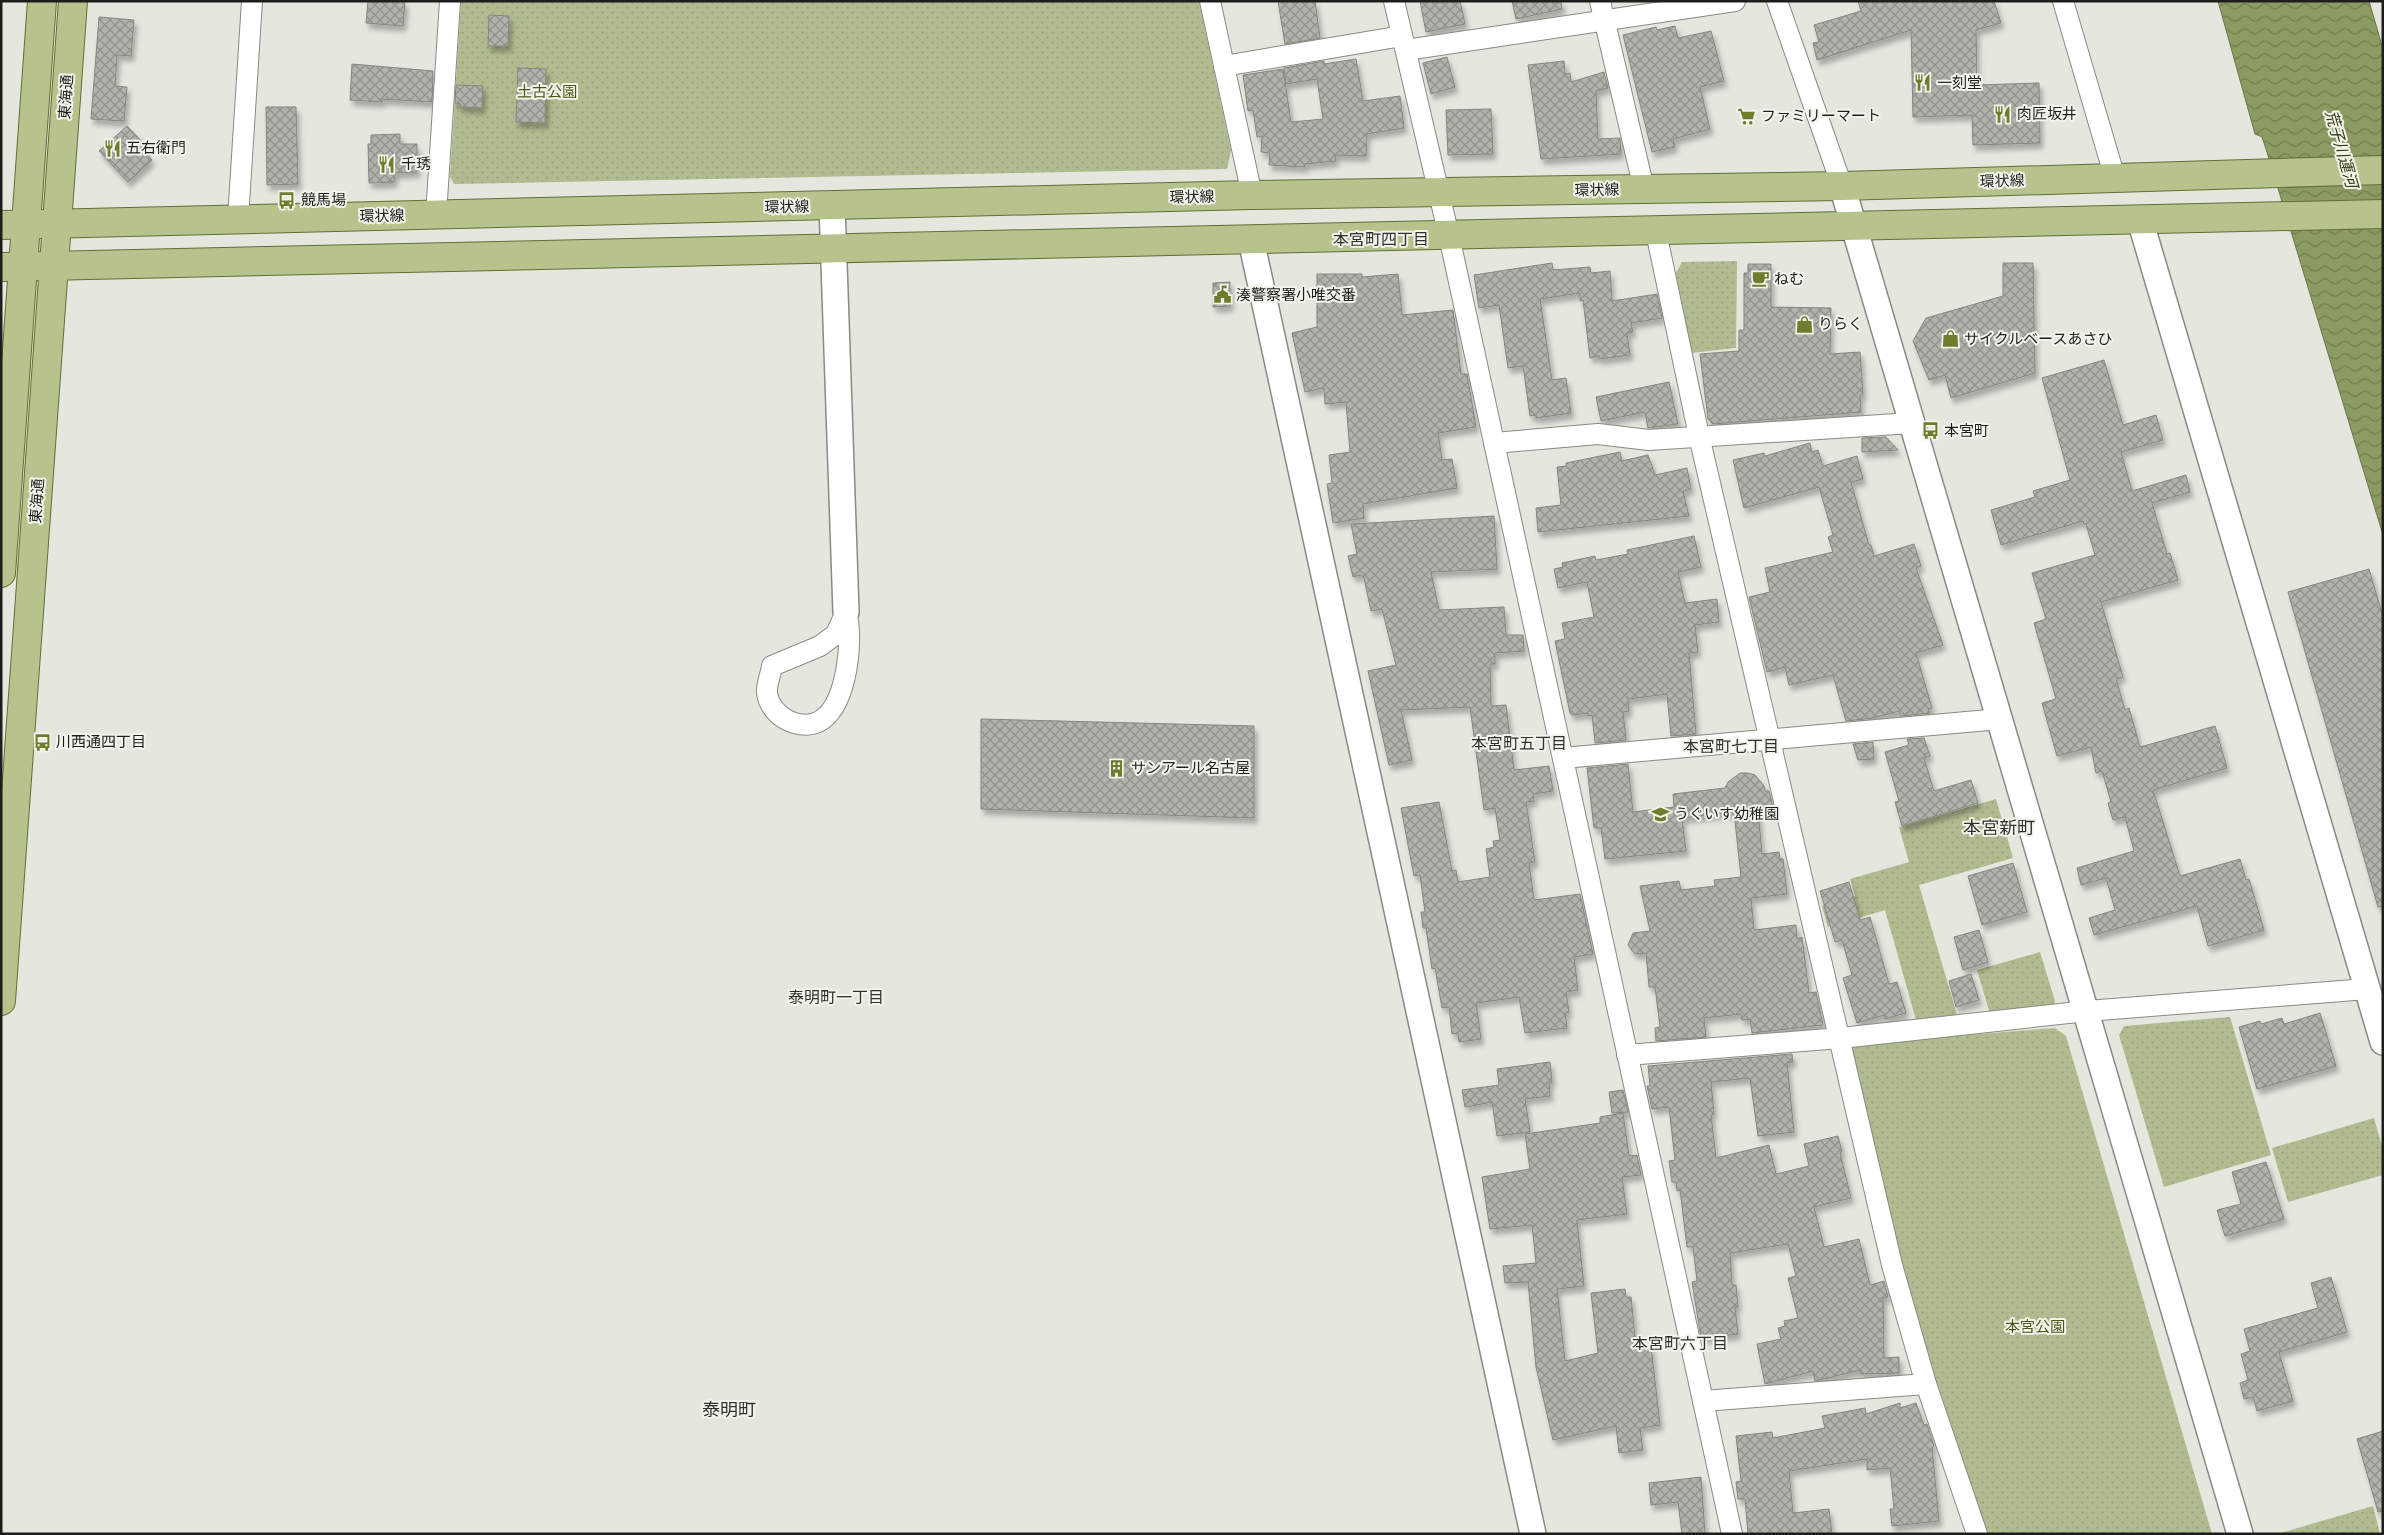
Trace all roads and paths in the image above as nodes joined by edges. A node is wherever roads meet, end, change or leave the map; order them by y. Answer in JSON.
{"nodes":[{"id":1,"x":42,"y":1,"type":"edge"},
{"id":2,"x":73,"y":1,"type":"edge"},
{"id":3,"x":252,"y":1,"type":"edge"},
{"id":4,"x":450,"y":1,"type":"edge"},
{"id":5,"x":1210,"y":1,"type":"edge"},
{"id":6,"x":1394,"y":1,"type":"edge"},
{"id":7,"x":1735,"y":1,"type":"edge"},
{"id":8,"x":1777,"y":1,"type":"edge"},
{"id":9,"x":2063,"y":1,"type":"edge"},
{"id":10,"x":1602,"y":11,"type":"edge"},
{"id":11,"x":1404,"y":43,"type":"junction"},
{"id":12,"x":1224,"y":66,"type":"junction"},
{"id":13,"x":2383,"y":170,"type":"edge"},
{"id":14,"x":2115,"y":178,"type":"junction"},
{"id":15,"x":1842,"y":186,"type":"junction"},
{"id":16,"x":1644,"y":189,"type":"junction"},
{"id":17,"x":1440,"y":192,"type":"junction"},
{"id":18,"x":1252,"y":195,"type":"junction"},
{"id":19,"x":832,"y":206,"type":"junction"},
{"id":20,"x":2383,"y":214,"type":"edge"},
{"id":21,"x":436,"y":215,"type":"junction"},
{"id":22,"x":238,"y":219,"type":"junction"},
{"id":23,"x":2140,"y":220,"type":"junction"},
{"id":24,"x":57,"y":224,"type":"junction"},
{"id":25,"x":14,"y":225,"type":"edge"},
{"id":26,"x":1854,"y":228,"type":"junction"},
{"id":27,"x":1656,"y":232,"type":"junction"},
{"id":28,"x":1449,"y":236,"type":"junction"},
{"id":29,"x":1252,"y":240,"type":"junction"},
{"id":30,"x":833,"y":248,"type":"junction"},
{"id":31,"x":55,"y":264,"type":"junction"},
{"id":32,"x":12,"y":267,"type":"edge"},
{"id":33,"x":1912,"y":423,"type":"junction"},
{"id":34,"x":1699,"y":436,"type":"junction"},
{"id":35,"x":1494,"y":443,"type":"junction"},
{"id":36,"x":6,"y":457,"type":"edge"},
{"id":37,"x":1,"y":573,"type":"edge"},
{"id":38,"x":846,"y":612,"type":"junction"},
{"id":39,"x":2000,"y":719,"type":"junction"},
{"id":40,"x":1770,"y":740,"type":"junction"},
{"id":41,"x":1563,"y":758,"type":"junction"},
{"id":42,"x":2367,"y":988,"type":"junction"},
{"id":43,"x":1,"y":1001,"type":"edge"},
{"id":44,"x":2087,"y":1011,"type":"junction"},
{"id":45,"x":1841,"y":1038,"type":"junction"},
{"id":46,"x":2383,"y":1042,"type":"edge"},
{"id":47,"x":1628,"y":1054,"type":"junction"},
{"id":48,"x":1926,"y":1384,"type":"junction"},
{"id":49,"x":1703,"y":1401,"type":"junction"},
{"id":50,"x":1533,"y":1534,"type":"edge"},
{"id":51,"x":1732,"y":1534,"type":"edge"},
{"id":52,"x":1977,"y":1534,"type":"edge"},
{"id":53,"x":2240,"y":1534,"type":"edge"}],
"edges":[{"from":1,"to":25,"type":"main road","name":"東海通"},
{"from":2,"to":24,"type":"main road","name":"東海通"},
{"from":3,"to":22,"type":"street"},
{"from":4,"to":21,"type":"street"},
{"from":5,"to":12,"type":"street"},
{"from":6,"to":11,"type":"street"},
{"from":7,"to":10,"type":"street"},
{"from":8,"to":15,"type":"street"},
{"from":9,"to":14,"type":"street"},
{"from":10,"to":11,"type":"street"},
{"from":10,"to":16,"type":"street"},
{"from":11,"to":12,"type":"street"},
{"from":11,"to":17,"type":"street"},
{"from":12,"to":18,"type":"street"},
{"from":13,"to":14,"type":"main road","name":"環状線"},
{"from":14,"to":15,"type":"main road","name":"環状線"},
{"from":15,"to":16,"type":"main road","name":"環状線"},
{"from":15,"to":26,"type":"street"},
{"from":16,"to":17,"type":"main road","name":"環状線"},
{"from":17,"to":18,"type":"main road","name":"環状線"},
{"from":17,"to":28,"type":"street"},
{"from":18,"to":19,"type":"main road","name":"環状線"},
{"from":19,"to":21,"type":"main road","name":"環状線"},
{"from":19,"to":30,"type":"street"},
{"from":20,"to":23,"type":"main road"},
{"from":21,"to":22,"type":"main road","name":"環状線"},
{"from":22,"to":24,"type":"main road","name":"環状線"},
{"from":23,"to":26,"type":"main road"},
{"from":23,"to":42,"type":"street"},
{"from":24,"to":25,"type":"main road","name":"環状線"},
{"from":24,"to":31,"type":"main road","name":"東海通"},
{"from":25,"to":32,"type":"main road","name":"東海通"},
{"from":26,"to":27,"type":"main road"},
{"from":26,"to":33,"type":"street"},
{"from":27,"to":28,"type":"main road"},
{"from":27,"to":34,"type":"street"},
{"from":28,"to":29,"type":"main road"},
{"from":28,"to":35,"type":"street"},
{"from":29,"to":30,"type":"main road"},
{"from":29,"to":50,"type":"street"},
{"from":30,"to":31,"type":"main road"},
{"from":30,"to":38,"type":"street"},
{"from":31,"to":32,"type":"main road"},
{"from":31,"to":43,"type":"main road","name":"東海通"},
{"from":32,"to":36,"type":"main road","name":"東海通"},
{"from":33,"to":34,"type":"street"},
{"from":33,"to":39,"type":"street"},
{"from":34,"to":35,"type":"street"},
{"from":34,"to":40,"type":"street"},
{"from":35,"to":41,"type":"street"},
{"from":36,"to":37,"type":"main road","name":"東海通"},
{"from":38,"to":38,"type":"street"},
{"from":39,"to":40,"type":"street"},
{"from":39,"to":44,"type":"street"},
{"from":40,"to":41,"type":"street"},
{"from":40,"to":45,"type":"street"},
{"from":41,"to":47,"type":"street"},
{"from":42,"to":44,"type":"street"},
{"from":42,"to":46,"type":"street"},
{"from":44,"to":45,"type":"street"},
{"from":44,"to":53,"type":"street"},
{"from":45,"to":47,"type":"street"},
{"from":45,"to":48,"type":"street"},
{"from":47,"to":49,"type":"street"},
{"from":48,"to":49,"type":"street"},
{"from":48,"to":52,"type":"street"},
{"from":49,"to":51,"type":"street"}]}
